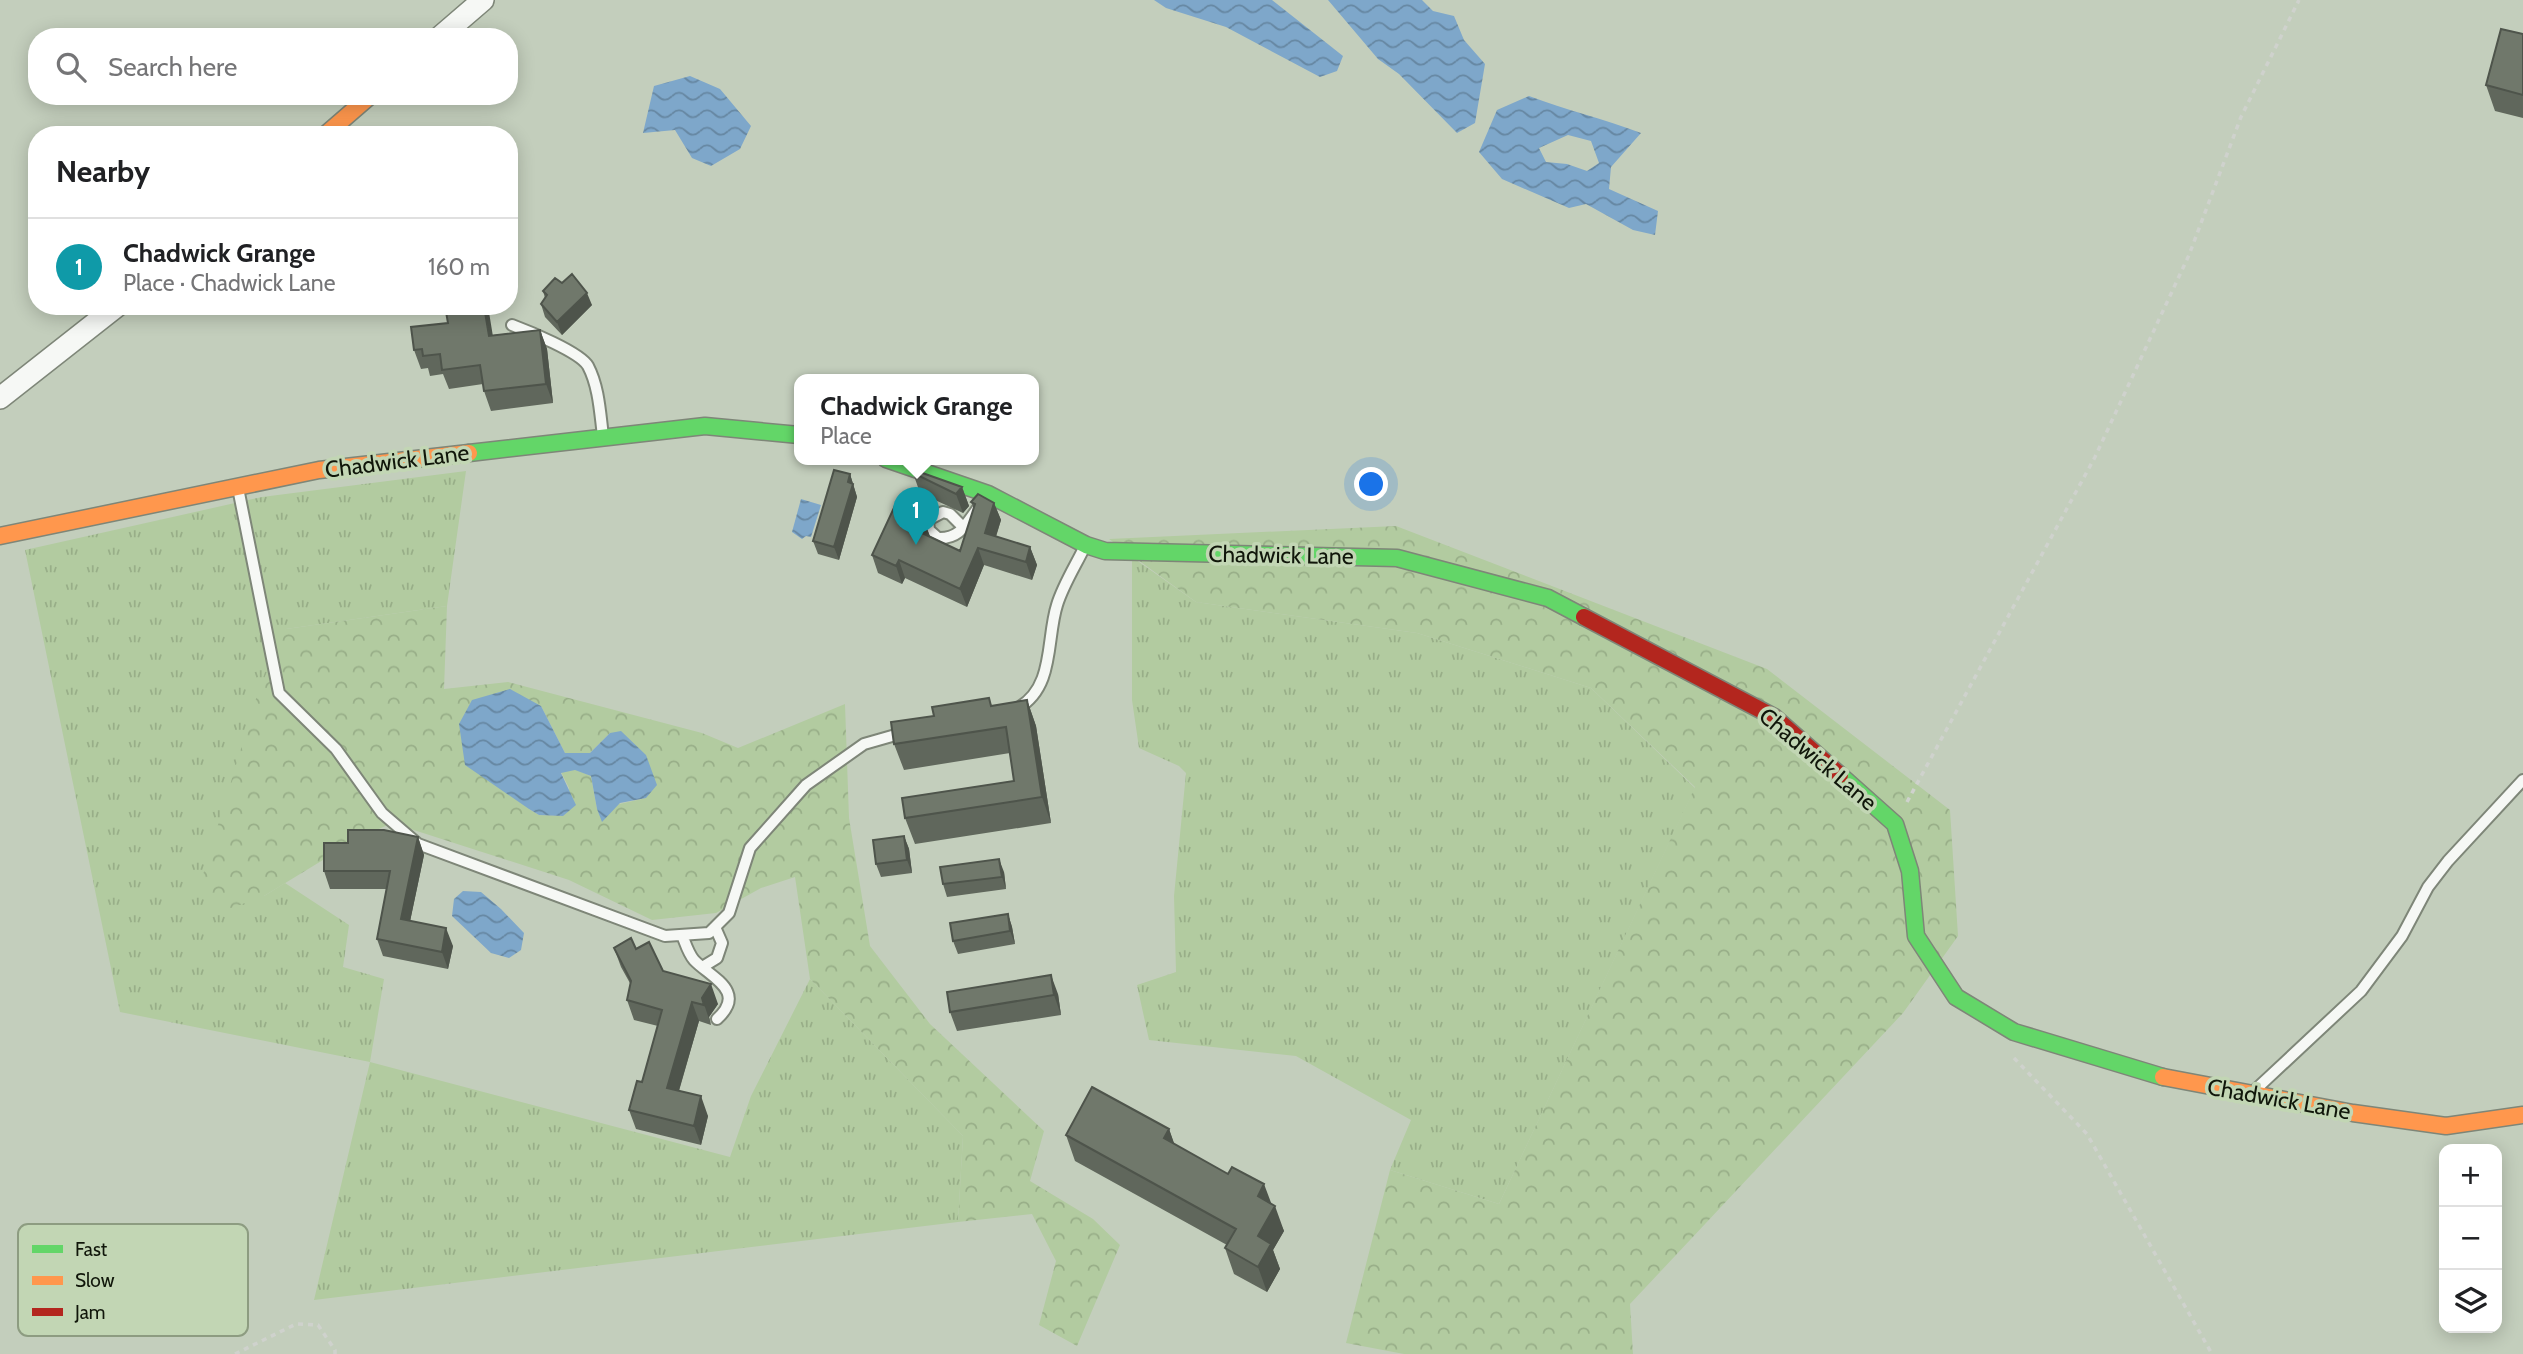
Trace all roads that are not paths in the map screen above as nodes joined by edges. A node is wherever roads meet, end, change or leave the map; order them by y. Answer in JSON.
{"nodes":[{"id":1,"x":483,"y":0,"type":"edge"},
{"id":2,"x":450,"y":28,"type":"edge"},
{"id":3,"x":360,"y":105,"type":"edge"},
{"id":4,"x":335,"y":126,"type":"edge"},
{"id":5,"x":106,"y":315,"type":"edge"},
{"id":6,"x":512,"y":325,"type":"dead end"},
{"id":7,"x":0,"y":398,"type":"edge"},
{"id":8,"x":794,"y":435,"type":"edge"},
{"id":9,"x":603,"y":438,"type":"junction"},
{"id":10,"x":903,"y":465,"type":"edge"},
{"id":11,"x":238,"y":488,"type":"junction"},
{"id":12,"x":988,"y":494,"type":"junction"},
{"id":13,"x":963,"y":527,"type":"dead end"},
{"id":14,"x":0,"y":536,"type":"edge"},
{"id":15,"x":1086,"y":545,"type":"junction"},
{"id":16,"x":1007,"y":710,"type":"edge"},
{"id":17,"x":913,"y":730,"type":"edge"},
{"id":18,"x":2523,"y":780,"type":"edge"},
{"id":19,"x":715,"y":927,"type":"junction"},
{"id":20,"x":682,"y":935,"type":"junction"},
{"id":21,"x":704,"y":966,"type":"junction"},
{"id":22,"x":717,"y":1019,"type":"dead end"},
{"id":23,"x":2251,"y":1094,"type":"junction"},
{"id":24,"x":2523,"y":1115,"type":"edge"}],
"edges":[{"from":1,"to":2,"type":"street"},
{"from":3,"to":4,"type":"street"},
{"from":5,"to":7,"type":"street"},
{"from":6,"to":9,"type":"lane"},
{"from":8,"to":9,"type":"street","name":"Chadwick Lane"},
{"from":9,"to":11,"type":"street","name":"Chadwick Lane"},
{"from":10,"to":12,"type":"street","name":"Chadwick Lane"},
{"from":11,"to":14,"type":"street","name":"Chadwick Lane"},
{"from":11,"to":20,"type":"lane"},
{"from":12,"to":13,"type":"lane"},
{"from":12,"to":15,"type":"street","name":"Chadwick Lane"},
{"from":15,"to":16,"type":"lane"},
{"from":15,"to":23,"type":"street","name":"Chadwick Lane"},
{"from":17,"to":19,"type":"lane"},
{"from":18,"to":23,"type":"lane"},
{"from":19,"to":20,"type":"lane"},
{"from":19,"to":21,"type":"lane"},
{"from":20,"to":21,"type":"lane"},
{"from":21,"to":22,"type":"lane"},
{"from":23,"to":24,"type":"street","name":"Chadwick Lane"}]}
